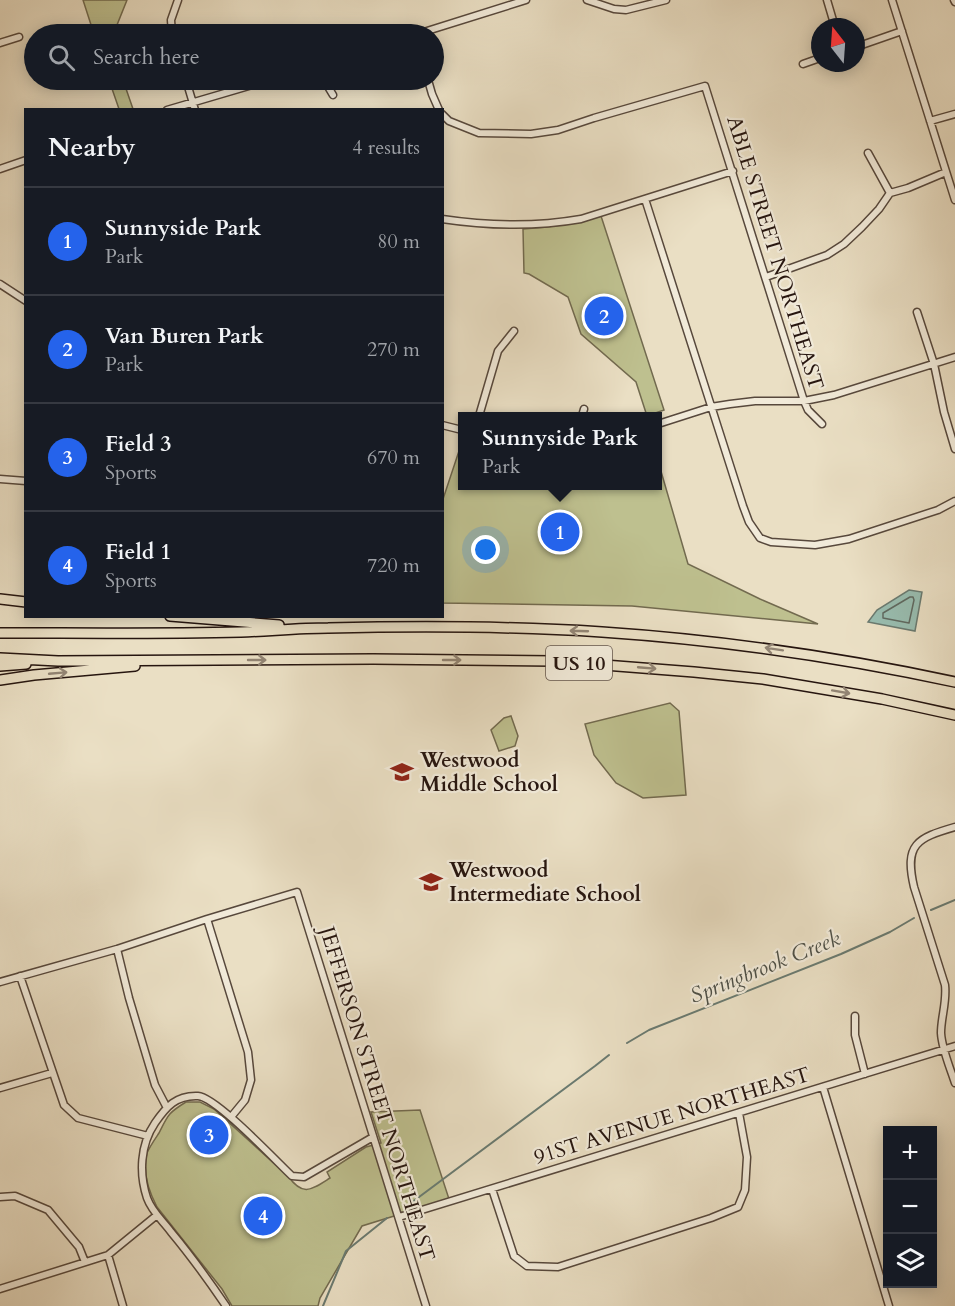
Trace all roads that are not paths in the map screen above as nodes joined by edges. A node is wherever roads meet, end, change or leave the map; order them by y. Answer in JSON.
{"nodes":[{"id":1,"x":178,"y":0,"type":"edge"},
{"id":2,"x":526,"y":0,"type":"edge"},
{"id":3,"x":587,"y":0,"type":"edge"},
{"id":4,"x":666,"y":0,"type":"edge"},
{"id":5,"x":827,"y":0,"type":"edge"},
{"id":6,"x":892,"y":0,"type":"edge"},
{"id":7,"x":832,"y":18,"type":"edge"},
{"id":8,"x":171,"y":24,"type":"edge"},
{"id":9,"x":444,"y":25,"type":"edge"},
{"id":10,"x":902,"y":31,"type":"junction"},
{"id":11,"x":19,"y":37,"type":"dead end"},
{"id":12,"x":0,"y":43,"type":"edge"},
{"id":13,"x":865,"y":44,"type":"edge"},
{"id":14,"x":811,"y":61,"type":"edge"},
{"id":15,"x":803,"y":64,"type":"dead end"},
{"id":16,"x":189,"y":90,"type":"edge"},
{"id":17,"x":232,"y":90,"type":"edge"},
{"id":18,"x":330,"y":90,"type":"edge"},
{"id":19,"x":431,"y":90,"type":"edge"},
{"id":20,"x":333,"y":94,"type":"dead end"},
{"id":21,"x":192,"y":101,"type":"junction"},
{"id":22,"x":173,"y":108,"type":"edge"},
{"id":23,"x":194,"y":108,"type":"edge"},
{"id":24,"x":438,"y":108,"type":"edge"},
{"id":25,"x":955,"y":114,"type":"edge"},
{"id":26,"x":444,"y":117,"type":"edge"},
{"id":27,"x":566,"y":119,"type":"dead end"},
{"id":28,"x":930,"y":120,"type":"junction"},
{"id":29,"x":578,"y":123,"type":"junction"},
{"id":30,"x":868,"y":153,"type":"dead end"},
{"id":31,"x":24,"y":161,"type":"edge"},
{"id":32,"x":0,"y":169,"type":"edge"},
{"id":33,"x":733,"y":171,"type":"junction"},
{"id":34,"x":946,"y":172,"type":"junction"},
{"id":35,"x":890,"y":193,"type":"junction"},
{"id":36,"x":645,"y":199,"type":"junction"},
{"id":37,"x":955,"y":200,"type":"edge"},
{"id":38,"x":444,"y":219,"type":"edge"},
{"id":39,"x":766,"y":277,"type":"junction"},
{"id":40,"x":1,"y":287,"type":"edge"},
{"id":41,"x":24,"y":300,"type":"edge"},
{"id":42,"x":917,"y":312,"type":"dead end"},
{"id":43,"x":514,"y":331,"type":"dead end"},
{"id":44,"x":955,"y":357,"type":"edge"},
{"id":45,"x":934,"y":364,"type":"junction"},
{"id":46,"x":804,"y":401,"type":"junction"},
{"id":47,"x":711,"y":407,"type":"junction"},
{"id":48,"x":584,"y":409,"type":"dead end"},
{"id":49,"x":480,"y":412,"type":"edge"},
{"id":50,"x":583,"y":412,"type":"edge"},
{"id":51,"x":662,"y":422,"type":"edge"},
{"id":52,"x":822,"y":424,"type":"dead end"},
{"id":53,"x":955,"y":449,"type":"edge"},
{"id":54,"x":0,"y":479,"type":"edge"},
{"id":55,"x":24,"y":481,"type":"edge"},
{"id":56,"x":955,"y":501,"type":"edge"},
{"id":57,"x":0,"y":599,"type":"edge"},
{"id":58,"x":24,"y":602,"type":"edge"},
{"id":59,"x":196,"y":618,"type":"edge"},
{"id":60,"x":327,"y":628,"type":"junction"},
{"id":61,"x":0,"y":633,"type":"edge"},
{"id":62,"x":0,"y":658,"type":"edge"},
{"id":63,"x":199,"y":660,"type":"junction"},
{"id":64,"x":58,"y":661,"type":"junction"},
{"id":65,"x":0,"y":666,"type":"edge"},
{"id":66,"x":0,"y":680,"type":"edge"},
{"id":67,"x":955,"y":682,"type":"edge"},
{"id":68,"x":955,"y":715,"type":"edge"},
{"id":69,"x":952,"y":828,"type":"edge"},
{"id":70,"x":207,"y":919,"type":"junction"},
{"id":71,"x":117,"y":949,"type":"junction"},
{"id":72,"x":20,"y":976,"type":"junction"},
{"id":73,"x":0,"y":982,"type":"edge"},
{"id":74,"x":855,"y":1016,"type":"dead end"},
{"id":75,"x":955,"y":1046,"type":"edge"},
{"id":76,"x":944,"y":1050,"type":"junction"},
{"id":77,"x":52,"y":1073,"type":"junction"},
{"id":78,"x":865,"y":1074,"type":"junction"},
{"id":79,"x":955,"y":1083,"type":"edge"},
{"id":80,"x":823,"y":1087,"type":"junction"},
{"id":81,"x":0,"y":1088,"type":"edge"},
{"id":82,"x":166,"y":1106,"type":"junction"},
{"id":83,"x":739,"y":1113,"type":"junction"},
{"id":84,"x":231,"y":1117,"type":"junction"},
{"id":85,"x":148,"y":1137,"type":"junction"},
{"id":86,"x":373,"y":1137,"type":"junction"},
{"id":87,"x":492,"y":1189,"type":"junction"},
{"id":88,"x":0,"y":1197,"type":"edge"},
{"id":89,"x":157,"y":1215,"type":"junction"},
{"id":90,"x":399,"y":1217,"type":"junction"},
{"id":91,"x":108,"y":1255,"type":"junction"},
{"id":92,"x":85,"y":1262,"type":"junction"},
{"id":93,"x":0,"y":1288,"type":"edge"},
{"id":94,"x":123,"y":1306,"type":"edge"},
{"id":95,"x":226,"y":1306,"type":"edge"},
{"id":96,"x":426,"y":1306,"type":"edge"},
{"id":97,"x":889,"y":1306,"type":"edge"}],
"edges":[{"from":1,"to":8,"type":"street"},
{"from":2,"to":9,"type":"street"},
{"from":3,"to":4,"type":"street"},
{"from":5,"to":7,"type":"street"},
{"from":6,"to":10,"type":"street"},
{"from":10,"to":13,"type":"street"},
{"from":10,"to":28,"type":"street"},
{"from":11,"to":12,"type":"street"},
{"from":14,"to":15,"type":"street"},
{"from":16,"to":21,"type":"street"},
{"from":17,"to":21,"type":"street"},
{"from":18,"to":20,"type":"street"},
{"from":19,"to":24,"type":"street"},
{"from":21,"to":22,"type":"street"},
{"from":21,"to":23,"type":"street"},
{"from":25,"to":28,"type":"street"},
{"from":26,"to":29,"type":"street"},
{"from":27,"to":29,"type":"street"},
{"from":28,"to":34,"type":"street"},
{"from":29,"to":33,"type":"street","name":"ABLE STREET NORTHEAST"},
{"from":30,"to":35,"type":"street"},
{"from":31,"to":32,"type":"street"},
{"from":33,"to":36,"type":"street"},
{"from":33,"to":39,"type":"street","name":"ABLE STREET NORTHEAST"},
{"from":34,"to":35,"type":"street"},
{"from":34,"to":37,"type":"street"},
{"from":35,"to":39,"type":"street"},
{"from":36,"to":38,"type":"street"},
{"from":36,"to":47,"type":"street"},
{"from":39,"to":46,"type":"street","name":"ABLE STREET NORTHEAST"},
{"from":40,"to":41,"type":"street"},
{"from":42,"to":45,"type":"street"},
{"from":43,"to":49,"type":"street"},
{"from":44,"to":45,"type":"street"},
{"from":45,"to":46,"type":"street"},
{"from":45,"to":53,"type":"street"},
{"from":46,"to":47,"type":"street"},
{"from":46,"to":52,"type":"street","name":"ABLE STREET NORTHEAST"},
{"from":47,"to":51,"type":"street"},
{"from":47,"to":56,"type":"street"},
{"from":48,"to":50,"type":"street"},
{"from":54,"to":55,"type":"street"},
{"from":57,"to":58,"type":"highway"},
{"from":59,"to":60,"type":"highway"},
{"from":60,"to":61,"type":"highway","number":"US 10"},
{"from":67,"to":60,"type":"highway","number":"US 10","one_way":true},
{"from":62,"to":64,"type":"highway","number":"US 10"},
{"from":63,"to":64,"type":"highway","number":"US 10"},
{"from":66,"to":63,"type":"highway","one_way":true},
{"from":63,"to":68,"type":"highway","number":"US 10","one_way":true},
{"from":64,"to":65,"type":"highway"},
{"from":69,"to":76,"type":"street"},
{"from":70,"to":71,"type":"street"},
{"from":70,"to":84,"type":"street"},
{"from":70,"to":86,"type":"street","name":"JEFFERSON STREET NORTHEAST"},
{"from":71,"to":72,"type":"street"},
{"from":71,"to":82,"type":"street"},
{"from":72,"to":73,"type":"street"},
{"from":72,"to":77,"type":"street"},
{"from":74,"to":78,"type":"street"},
{"from":75,"to":76,"type":"street","name":"91ST AVENUE NORTHEAST"},
{"from":76,"to":78,"type":"street","name":"91ST AVENUE NORTHEAST"},
{"from":76,"to":79,"type":"street"},
{"from":77,"to":81,"type":"street"},
{"from":77,"to":85,"type":"street"},
{"from":78,"to":80,"type":"street","name":"91ST AVENUE NORTHEAST"},
{"from":80,"to":83,"type":"street","name":"91ST AVENUE NORTHEAST"},
{"from":80,"to":97,"type":"street"},
{"from":82,"to":84,"type":"street"},
{"from":82,"to":85,"type":"street"},
{"from":83,"to":87,"type":"street","name":"91ST AVENUE NORTHEAST"},
{"from":83,"to":87,"type":"street"},
{"from":84,"to":86,"type":"street"},
{"from":85,"to":89,"type":"street"},
{"from":86,"to":90,"type":"street","name":"JEFFERSON STREET NORTHEAST"},
{"from":87,"to":90,"type":"street","name":"91ST AVENUE NORTHEAST"},
{"from":88,"to":92,"type":"street"},
{"from":89,"to":91,"type":"street"},
{"from":89,"to":95,"type":"street"},
{"from":90,"to":96,"type":"street","name":"JEFFERSON STREET NORTHEAST"},
{"from":91,"to":92,"type":"street"},
{"from":91,"to":94,"type":"street"},
{"from":92,"to":93,"type":"street"}]}
